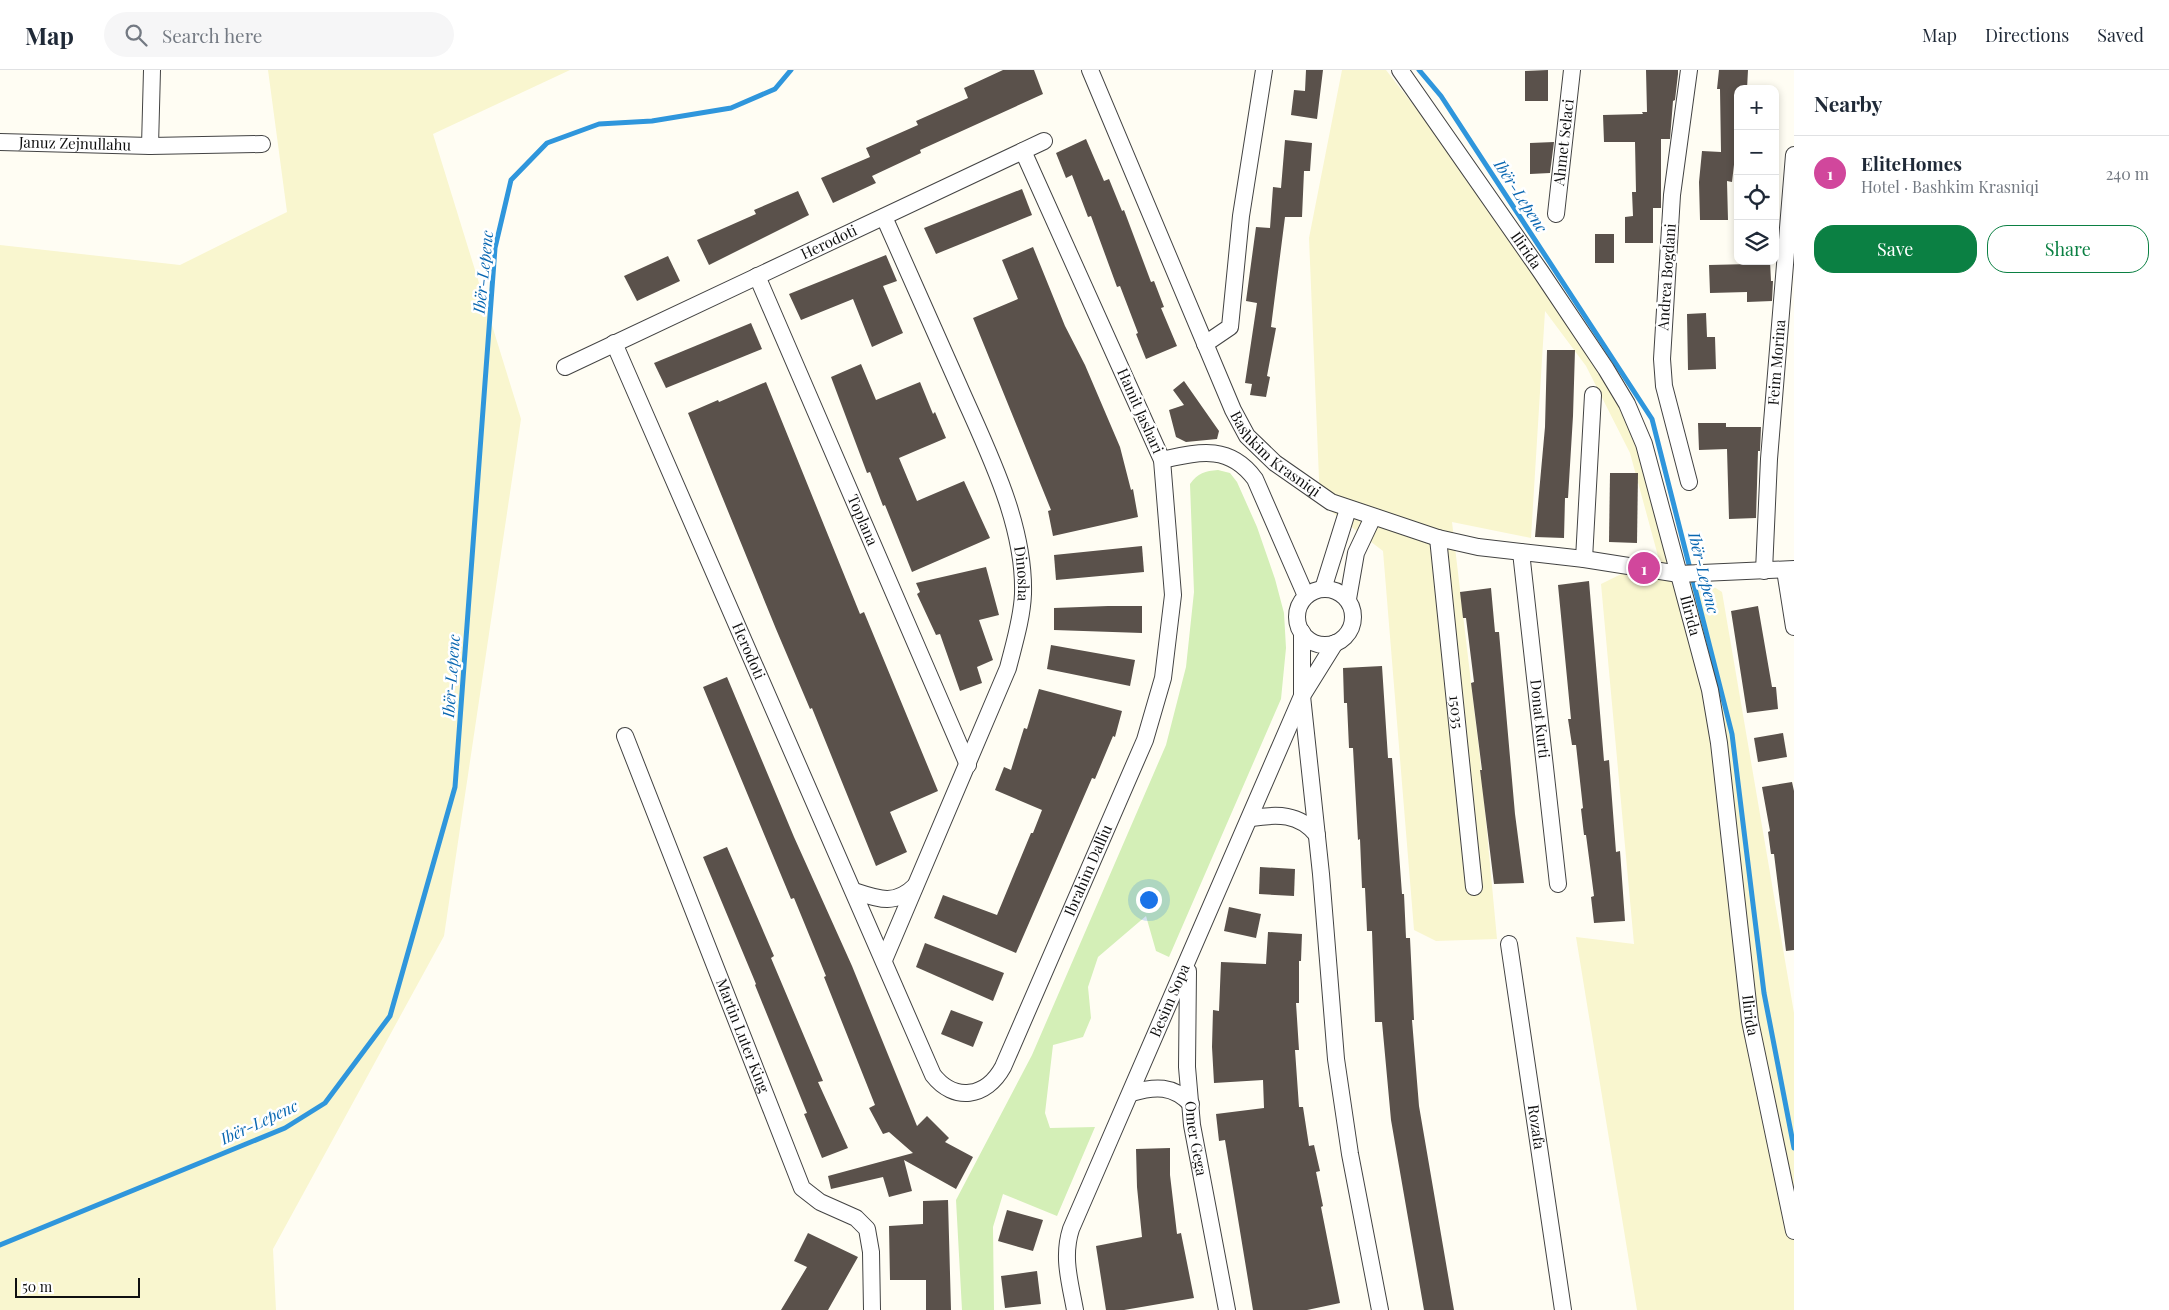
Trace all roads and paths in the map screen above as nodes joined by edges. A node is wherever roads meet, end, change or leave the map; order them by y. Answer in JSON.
{"nodes":[{"id":1,"x":152,"y":70,"type":"edge"},
{"id":2,"x":1090,"y":70,"type":"edge"},
{"id":3,"x":1264,"y":70,"type":"edge"},
{"id":4,"x":1400,"y":70,"type":"edge"},
{"id":5,"x":1572,"y":70,"type":"edge"},
{"id":6,"x":1689,"y":70,"type":"edge"},
{"id":7,"x":1044,"y":141,"type":"dead end"},
{"id":8,"x":0,"y":142,"type":"edge"},
{"id":9,"x":262,"y":144,"type":"dead end"},
{"id":10,"x":150,"y":146,"type":"junction"},
{"id":11,"x":1023,"y":151,"type":"junction"},
{"id":12,"x":1794,"y":155,"type":"edge"},
{"id":13,"x":1556,"y":214,"type":"dead end"},
{"id":14,"x":884,"y":217,"type":"junction"},
{"id":15,"x":757,"y":276,"type":"junction"},
{"id":16,"x":614,"y":343,"type":"junction"},
{"id":17,"x":1206,"y":344,"type":"junction"},
{"id":18,"x":565,"y":367,"type":"dead end"},
{"id":19,"x":1593,"y":395,"type":"dead end"},
{"id":20,"x":1162,"y":460,"type":"junction"},
{"id":21,"x":1689,"y":482,"type":"dead end"},
{"id":22,"x":1348,"y":508,"type":"junction"},
{"id":23,"x":1372,"y":517,"type":"junction"},
{"id":24,"x":1438,"y":538,"type":"junction"},
{"id":25,"x":1521,"y":552,"type":"junction"},
{"id":26,"x":1584,"y":559,"type":"junction"},
{"id":27,"x":1789,"y":569,"type":"edge"},
{"id":28,"x":1764,"y":571,"type":"junction"},
{"id":29,"x":1679,"y":574,"type":"junction"},
{"id":30,"x":1323,"y":588,"type":"junction"},
{"id":31,"x":1306,"y":596,"type":"junction"},
{"id":32,"x":1348,"y":599,"type":"junction"},
{"id":33,"x":1794,"y":626,"type":"edge"},
{"id":34,"x":1302,"y":632,"type":"junction"},
{"id":35,"x":1335,"y":643,"type":"junction"},
{"id":36,"x":1302,"y":696,"type":"junction"},
{"id":37,"x":625,"y":736,"type":"dead end"},
{"id":38,"x":968,"y":765,"type":"junction"},
{"id":39,"x":1250,"y":818,"type":"junction"},
{"id":40,"x":1317,"y":835,"type":"junction"},
{"id":41,"x":916,"y":884,"type":"junction"},
{"id":42,"x":1558,"y":884,"type":"dead end"},
{"id":43,"x":1474,"y":887,"type":"dead end"},
{"id":44,"x":854,"y":891,"type":"junction"},
{"id":45,"x":1508,"y":944,"type":"dead end"},
{"id":46,"x":884,"y":960,"type":"junction"},
{"id":47,"x":1188,"y":964,"type":"junction"},
{"id":48,"x":1131,"y":1093,"type":"junction"},
{"id":49,"x":1191,"y":1104,"type":"junction"},
{"id":50,"x":1794,"y":1231,"type":"edge"},
{"id":51,"x":872,"y":1310,"type":"edge"},
{"id":52,"x":1075,"y":1310,"type":"edge"},
{"id":53,"x":1227,"y":1310,"type":"edge"},
{"id":54,"x":1380,"y":1310,"type":"edge"},
{"id":55,"x":1563,"y":1310,"type":"edge"}],
"edges":[{"from":1,"to":10,"type":"street"},
{"from":2,"to":17,"type":"street","name":"Bashkim Krasniqi"},
{"from":3,"to":17,"type":"street"},
{"from":4,"to":29,"type":"street","name":"Ilirida"},
{"from":5,"to":13,"type":"street","name":"Ahmet Selaci"},
{"from":6,"to":21,"type":"street","name":"Andrea Bogdani"},
{"from":7,"to":11,"type":"street","name":"Herodoti"},
{"from":8,"to":10,"type":"street","name":"Januz Zejnullahu"},
{"from":9,"to":10,"type":"street","name":"Januz Zejnullahu"},
{"from":11,"to":14,"type":"street","name":"Herodoti"},
{"from":11,"to":20,"type":"street","name":"Hamit Jashari"},
{"from":12,"to":28,"type":"street","name":"Feim Morina"},
{"from":14,"to":15,"type":"street","name":"Herodoti"},
{"from":14,"to":38,"type":"street","name":"Dinosha"},
{"from":15,"to":16,"type":"street","name":"Herodoti"},
{"from":15,"to":38,"type":"street","name":"Toplana"},
{"from":16,"to":18,"type":"street","name":"Herodoti"},
{"from":16,"to":44,"type":"street","name":"Herodoti"},
{"from":17,"to":22,"type":"street","name":"Bashkim Krasniqi"},
{"from":19,"to":26,"type":"street"},
{"from":20,"to":31,"type":"street","name":"Hamit Jashari"},
{"from":20,"to":46,"type":"street","name":"Ibrahim Dalliu"},
{"from":22,"to":23,"type":"street","name":"Bashkim Krasniqi"},
{"from":22,"to":30,"type":"street"},
{"from":23,"to":24,"type":"street","name":"Bashkim Krasniqi"},
{"from":23,"to":32,"type":"street","name":"Besim Sopa"},
{"from":24,"to":25,"type":"street","name":"Bashkim Krasniqi"},
{"from":24,"to":43,"type":"street","name":"15035"},
{"from":25,"to":26,"type":"street","name":"Bashkim Krasniqi"},
{"from":25,"to":42,"type":"street","name":"Donat Kurti"},
{"from":26,"to":29,"type":"street","name":"Bashkim Krasniqi"},
{"from":27,"to":28,"type":"street","name":"Bashkim Krasniqi"},
{"from":27,"to":33,"type":"street"},
{"from":28,"to":29,"type":"street","name":"Bashkim Krasniqi"},
{"from":29,"to":50,"type":"street","name":"Ilirida"},
{"from":30,"to":31,"type":"street"},
{"from":30,"to":32,"type":"street"},
{"from":31,"to":34,"type":"street","name":"Besim Sopa"},
{"from":32,"to":35,"type":"street","name":"Besim Sopa"},
{"from":34,"to":35,"type":"street"},
{"from":34,"to":36,"type":"street","name":"Besim Sopa"},
{"from":35,"to":36,"type":"street","name":"Besim Sopa"},
{"from":36,"to":39,"type":"street","name":"Besim Sopa"},
{"from":36,"to":40,"type":"street","name":"Besim Sopa"},
{"from":37,"to":51,"type":"street","name":"Martin Luter King"},
{"from":38,"to":41,"type":"street","name":"Dinosha"},
{"from":39,"to":40,"type":"street"},
{"from":39,"to":47,"type":"street","name":"Besim Sopa"},
{"from":40,"to":54,"type":"street","name":"Besim Sopa"},
{"from":41,"to":44,"type":"street"},
{"from":41,"to":46,"type":"street","name":"Dinosha"},
{"from":44,"to":46,"type":"street","name":"Herodoti"},
{"from":45,"to":55,"type":"street","name":"Rozafa"},
{"from":47,"to":48,"type":"street","name":"Besim Sopa"},
{"from":47,"to":49,"type":"street","name":"Omer Gega"},
{"from":48,"to":49,"type":"street"},
{"from":48,"to":52,"type":"street","name":"Besim Sopa"},
{"from":49,"to":53,"type":"street","name":"Omer Gega"}]}
